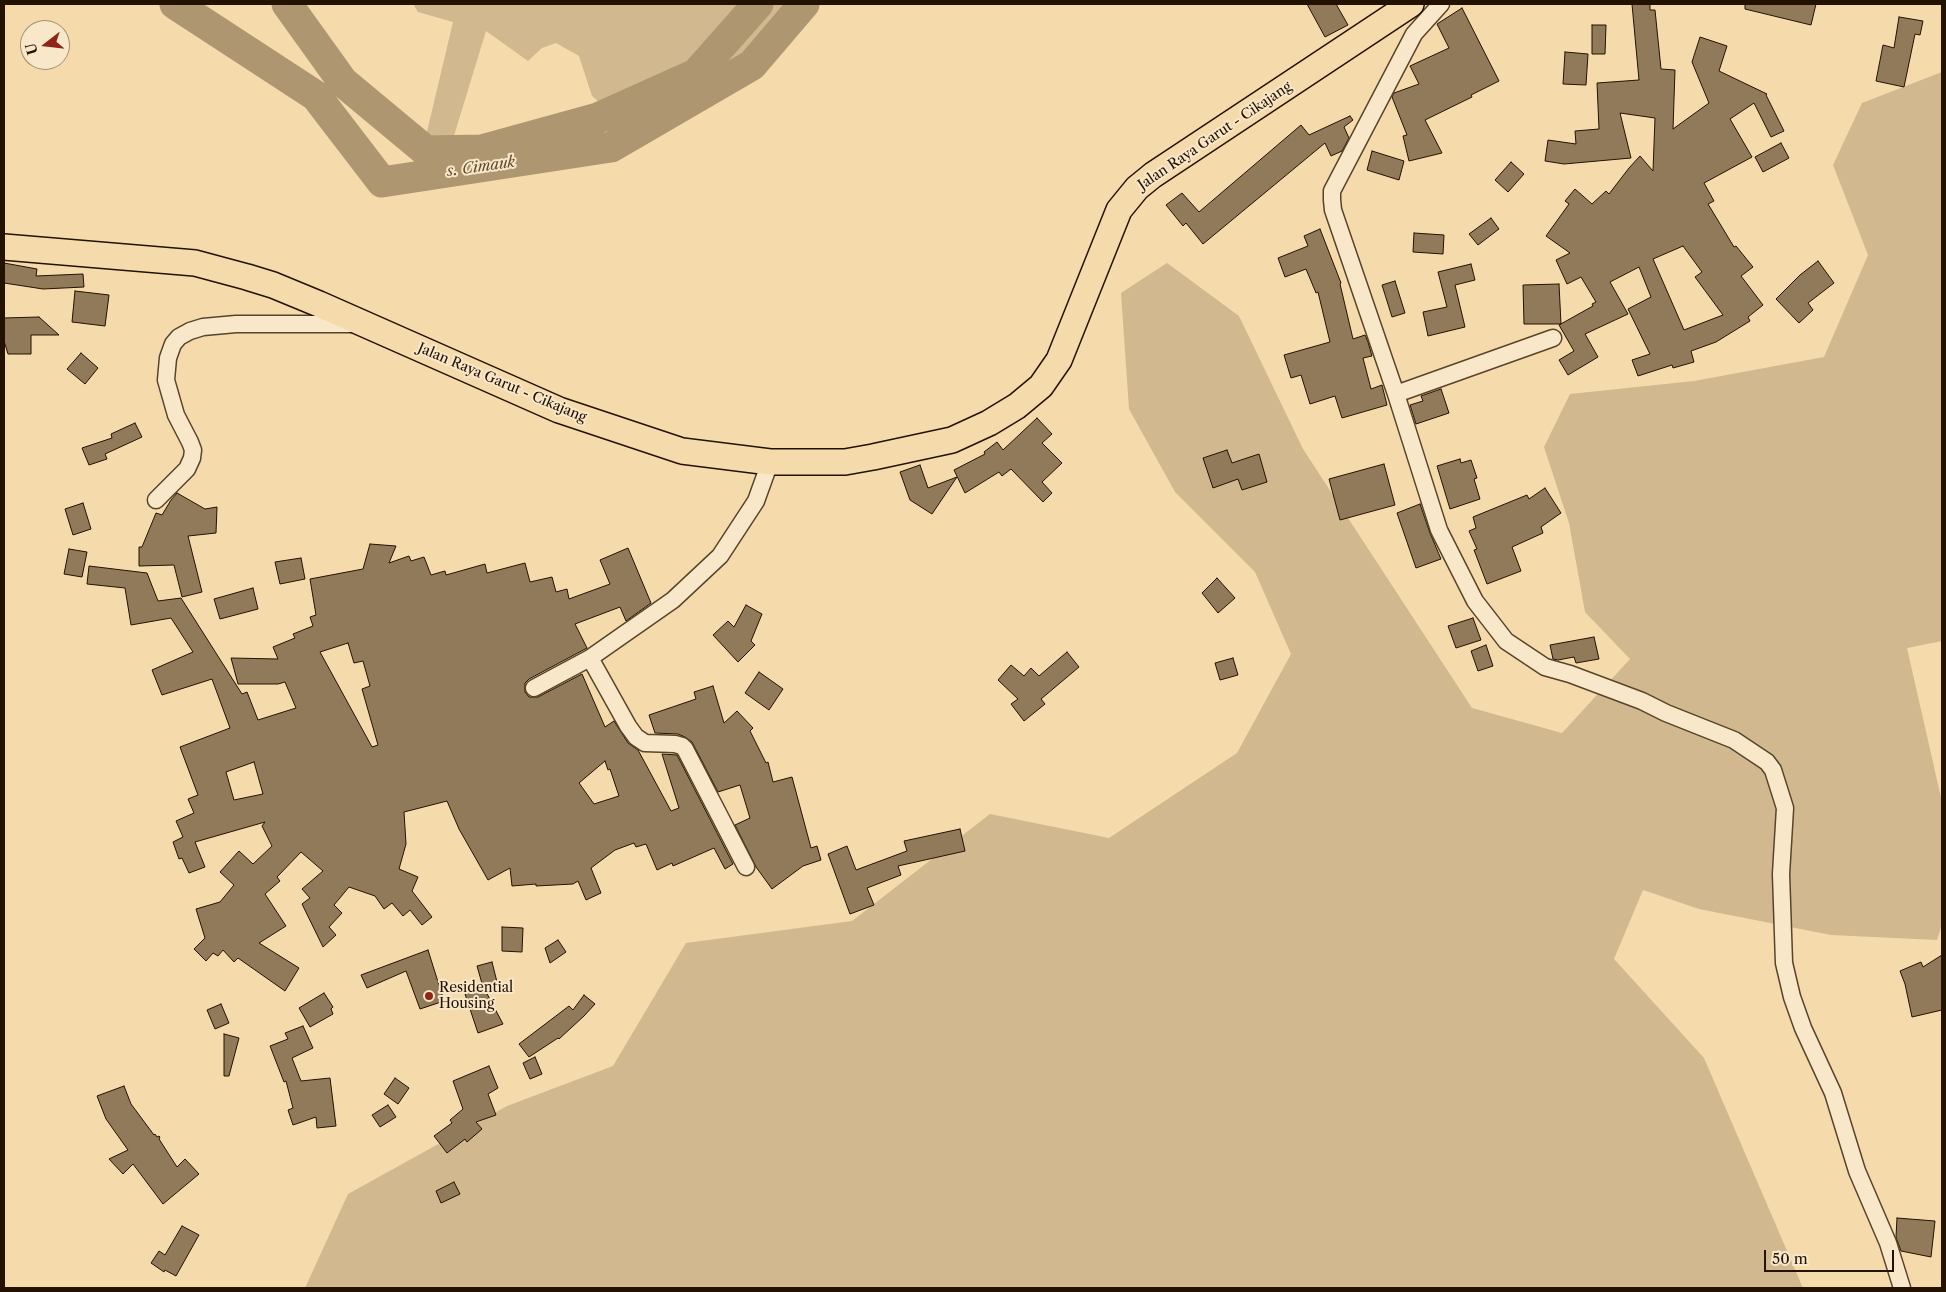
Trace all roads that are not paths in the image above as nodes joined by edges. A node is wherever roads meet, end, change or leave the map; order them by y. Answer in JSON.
{"nodes":[{"id":1,"x":1411,"y":4,"type":"edge"},
{"id":2,"x":1440,"y":4,"type":"edge"},
{"id":3,"x":4,"y":247,"type":"edge"},
{"id":4,"x":363,"y":324,"type":"junction"},
{"id":5,"x":1553,"y":338,"type":"dead end"},
{"id":6,"x":1396,"y":394,"type":"junction"},
{"id":7,"x":770,"y":462,"type":"junction"},
{"id":8,"x":156,"y":500,"type":"dead end"},
{"id":9,"x":590,"y":658,"type":"junction"},
{"id":10,"x":534,"y":688,"type":"dead end"},
{"id":11,"x":746,"y":867,"type":"dead end"},
{"id":12,"x":1902,"y":1288,"type":"edge"}],
"edges":[{"from":1,"to":7,"type":"main road","name":"Jalan Raya Garut - Cikajang"},
{"from":2,"to":6,"type":"street"},
{"from":3,"to":4,"type":"main road","name":"Jalan Raya Garut - Cikajang"},
{"from":4,"to":7,"type":"main road","name":"Jalan Raya Garut - Cikajang"},
{"from":4,"to":8,"type":"street"},
{"from":5,"to":6,"type":"street"},
{"from":6,"to":12,"type":"street"},
{"from":7,"to":9,"type":"street"},
{"from":9,"to":10,"type":"street"},
{"from":9,"to":11,"type":"street"}]}
